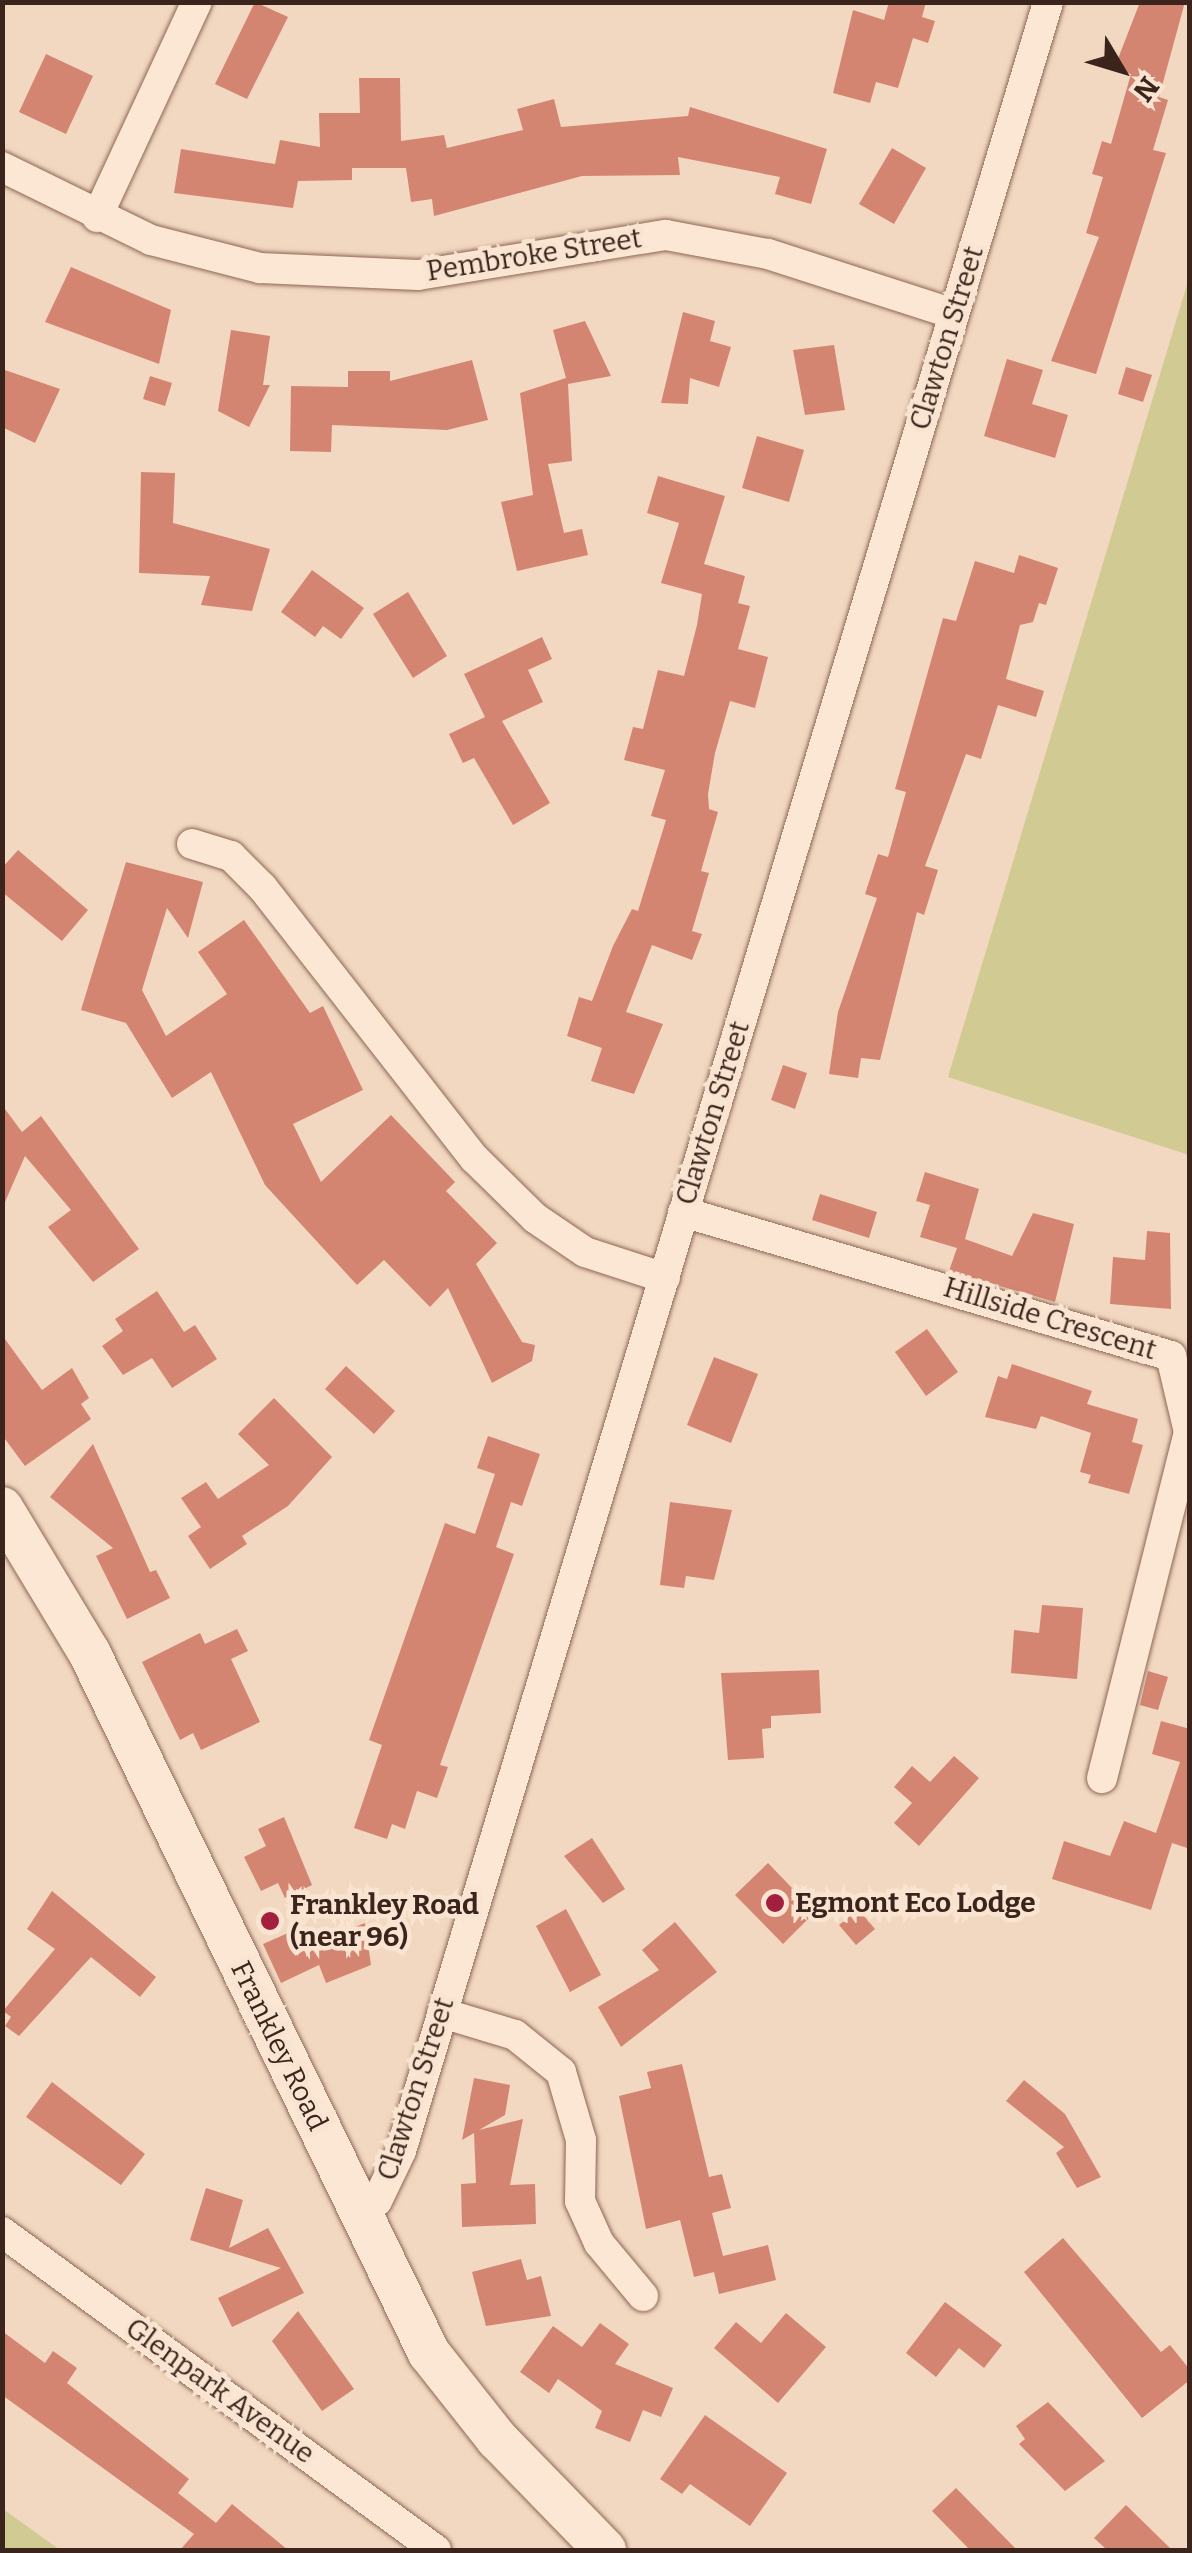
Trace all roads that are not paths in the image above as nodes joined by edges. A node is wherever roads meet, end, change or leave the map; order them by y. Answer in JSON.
{"nodes":[{"id":1,"x":197,"y":2,"type":"edge"},
{"id":2,"x":1048,"y":2,"type":"edge"},
{"id":3,"x":2,"y":168,"type":"edge"},
{"id":4,"x":97,"y":217,"type":"junction"},
{"id":5,"x":954,"y":314,"type":"junction"},
{"id":6,"x":192,"y":844,"type":"dead end"},
{"id":7,"x":683,"y":1212,"type":"junction"},
{"id":8,"x":665,"y":1278,"type":"junction"},
{"id":9,"x":2,"y":1508,"type":"edge"},
{"id":10,"x":1102,"y":1778,"type":"dead end"},
{"id":11,"x":442,"y":2013,"type":"junction"},
{"id":12,"x":358,"y":2211,"type":"junction"},
{"id":13,"x":2,"y":2232,"type":"edge"},
{"id":14,"x":643,"y":2296,"type":"dead end"},
{"id":15,"x":436,"y":2550,"type":"edge"},
{"id":16,"x":605,"y":2550,"type":"edge"}],
"edges":[{"from":1,"to":4,"type":"street"},
{"from":2,"to":5,"type":"street","name":"Clawton Street"},
{"from":3,"to":4,"type":"street","name":"Pembroke Street"},
{"from":4,"to":5,"type":"street","name":"Pembroke Street"},
{"from":5,"to":7,"type":"street","name":"Clawton Street"},
{"from":6,"to":8,"type":"street"},
{"from":7,"to":8,"type":"street","name":"Clawton Street"},
{"from":7,"to":10,"type":"street","name":"Hillside Crescent"},
{"from":8,"to":11,"type":"street","name":"Clawton Street"},
{"from":9,"to":12,"type":"street","name":"Frankley Road"},
{"from":11,"to":12,"type":"street","name":"Clawton Street"},
{"from":11,"to":14,"type":"street"},
{"from":12,"to":16,"type":"street","name":"Frankley Road"},
{"from":13,"to":15,"type":"street","name":"Glenpark Avenue"}]}
